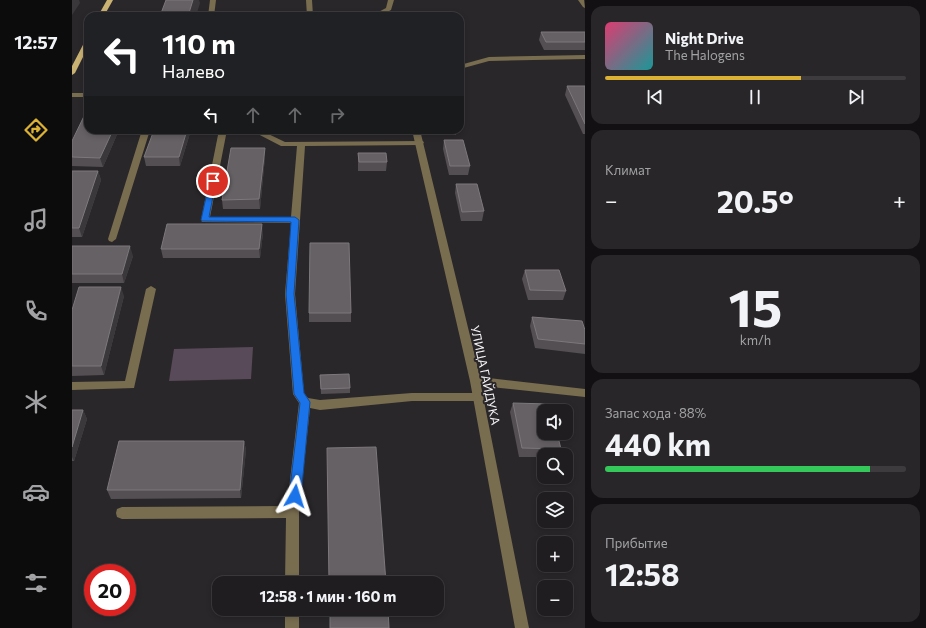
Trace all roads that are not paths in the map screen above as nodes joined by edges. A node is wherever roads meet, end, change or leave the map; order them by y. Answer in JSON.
{"nodes":[{"id":1,"x":110,"y":0,"type":"edge"},
{"id":2,"x":213,"y":0,"type":"edge"},
{"id":3,"x":309,"y":0,"type":"edge"},
{"id":4,"x":391,"y":0,"type":"edge"},
{"id":5,"x":580,"y":0,"type":"edge"},
{"id":6,"x":585,"y":6,"type":"edge"},
{"id":7,"x":103,"y":12,"type":"edge"},
{"id":8,"x":212,"y":12,"type":"edge"},
{"id":9,"x":310,"y":12,"type":"edge"},
{"id":10,"x":383,"y":12,"type":"edge"},
{"id":11,"x":84,"y":50,"type":"edge"},
{"id":12,"x":585,"y":57,"type":"edge"},
{"id":13,"x":464,"y":66,"type":"edge"},
{"id":14,"x":72,"y":72,"type":"edge"},
{"id":15,"x":72,"y":95,"type":"edge"},
{"id":16,"x":84,"y":96,"type":"edge"},
{"id":17,"x":145,"y":134,"type":"edge"},
{"id":18,"x":222,"y":134,"type":"edge"},
{"id":19,"x":263,"y":134,"type":"edge"},
{"id":20,"x":417,"y":134,"type":"edge"},
{"id":21,"x":420,"y":143,"type":"junction"},
{"id":22,"x":301,"y":144,"type":"junction"},
{"id":23,"x":295,"y":220,"type":"junction"},
{"id":24,"x":112,"y":239,"type":"dead end"},
{"id":25,"x":151,"y":289,"type":"dead end"},
{"id":26,"x":475,"y":381,"type":"junction"},
{"id":27,"x":72,"y":386,"type":"edge"},
{"id":28,"x":585,"y":393,"type":"edge"},
{"id":29,"x":478,"y":397,"type":"junction"},
{"id":30,"x":305,"y":402,"type":"junction"},
{"id":31,"x":293,"y":512,"type":"junction"},
{"id":32,"x":122,"y":513,"type":"dead end"},
{"id":33,"x":292,"y":576,"type":"edge"},
{"id":34,"x":292,"y":616,"type":"edge"},
{"id":35,"x":292,"y":628,"type":"edge"},
{"id":36,"x":522,"y":628,"type":"edge"}],
"edges":[{"from":1,"to":7,"type":"main road"},
{"from":2,"to":8,"type":"street"},
{"from":3,"to":9,"type":"street"},
{"from":4,"to":10,"type":"street"},
{"from":5,"to":6,"type":"street"},
{"from":11,"to":14,"type":"main road"},
{"from":12,"to":13,"type":"street"},
{"from":15,"to":16,"type":"street"},
{"from":17,"to":24,"type":"street"},
{"from":18,"to":23,"type":"street"},
{"from":19,"to":22,"type":"street"},
{"from":20,"to":21,"type":"street","name":"УЛИЦА ГАЙДУКА"},
{"from":21,"to":22,"type":"street"},
{"from":21,"to":26,"type":"street","name":"УЛИЦА ГАЙДУКА"},
{"from":22,"to":23,"type":"street"},
{"from":23,"to":30,"type":"street"},
{"from":25,"to":27,"type":"street"},
{"from":26,"to":28,"type":"street"},
{"from":26,"to":29,"type":"street","name":"УЛИЦА ГАЙДУКА"},
{"from":29,"to":30,"type":"street"},
{"from":29,"to":36,"type":"street","name":"УЛИЦА ГАЙДУКА"},
{"from":30,"to":31,"type":"street"},
{"from":31,"to":32,"type":"street"},
{"from":31,"to":33,"type":"street"},
{"from":34,"to":35,"type":"street"}]}
